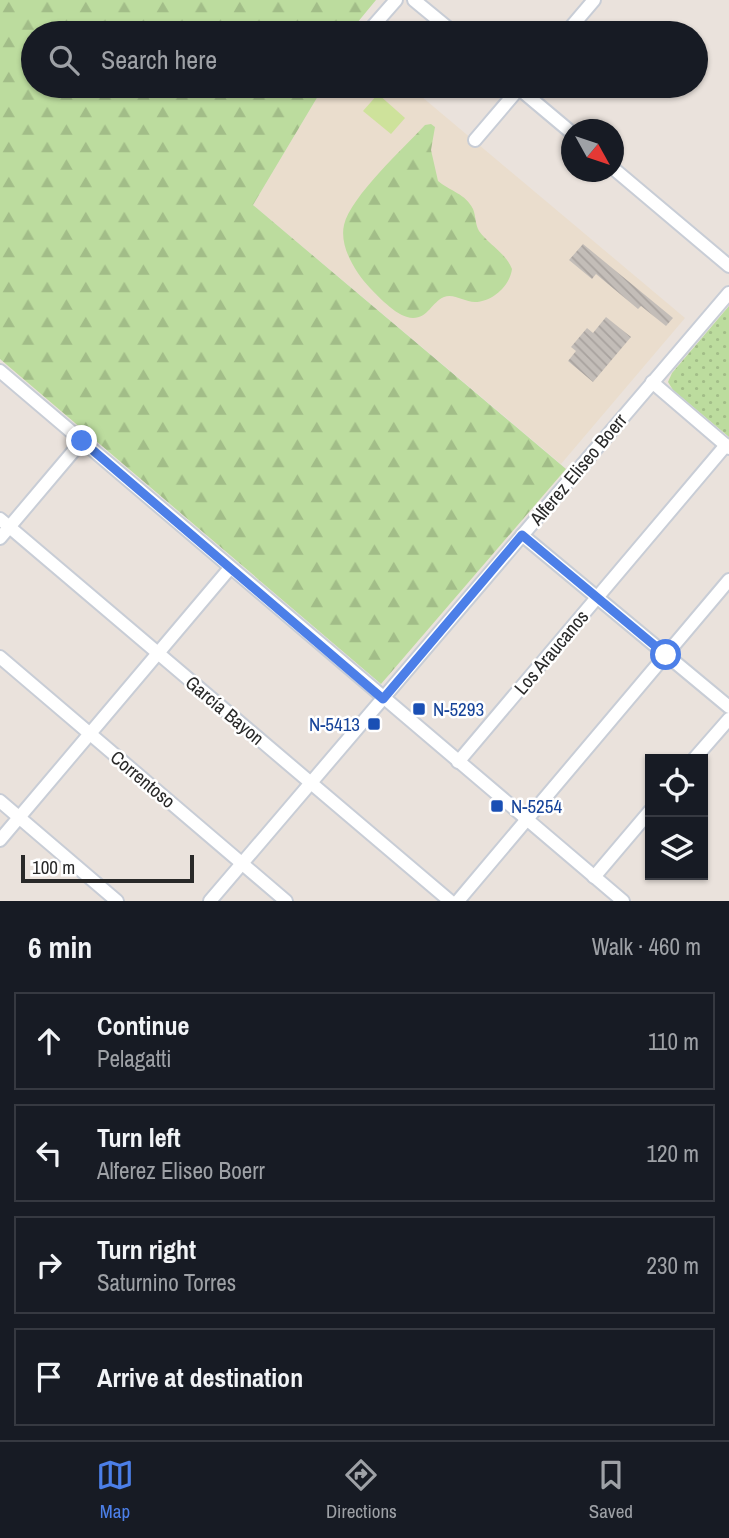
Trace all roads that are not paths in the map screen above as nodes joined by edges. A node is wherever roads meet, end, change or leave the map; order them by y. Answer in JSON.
{"nodes":[{"id":1,"x":396,"y":0,"type":"edge"},
{"id":2,"x":414,"y":0,"type":"edge"},
{"id":3,"x":594,"y":0,"type":"edge"},
{"id":4,"x":378,"y":21,"type":"edge"},
{"id":5,"x":439,"y":21,"type":"edge"},
{"id":6,"x":576,"y":21,"type":"edge"},
{"id":7,"x":510,"y":98,"type":"edge"},
{"id":8,"x":532,"y":98,"type":"edge"},
{"id":9,"x":561,"y":123,"type":"edge"},
{"id":10,"x":475,"y":140,"type":"dead end"},
{"id":11,"x":624,"y":177,"type":"edge"},
{"id":12,"x":729,"y":266,"type":"edge"},
{"id":13,"x":729,"y":293,"type":"edge"},
{"id":14,"x":0,"y":371,"type":"edge"},
{"id":15,"x":652,"y":382,"type":"junction"},
{"id":16,"x":82,"y":441,"type":"junction"},
{"id":17,"x":728,"y":447,"type":"edge"},
{"id":18,"x":5,"y":523,"type":"edge"},
{"id":19,"x":522,"y":535,"type":"junction"},
{"id":20,"x":0,"y":538,"type":"edge"},
{"id":21,"x":230,"y":568,"type":"junction"},
{"id":22,"x":729,"y":580,"type":"edge"},
{"id":23,"x":597,"y":598,"type":"junction"},
{"id":24,"x":158,"y":653,"type":"junction"},
{"id":25,"x":666,"y":655,"type":"junction"},
{"id":26,"x":0,"y":657,"type":"edge"},
{"id":27,"x":383,"y":699,"type":"junction"},
{"id":28,"x":729,"y":707,"type":"edge"},
{"id":29,"x":729,"y":719,"type":"edge"},
{"id":30,"x":90,"y":734,"type":"junction"},
{"id":31,"x":698,"y":754,"type":"edge"},
{"id":32,"x":458,"y":762,"type":"junction"},
{"id":33,"x":311,"y":783,"type":"junction"},
{"id":34,"x":0,"y":801,"type":"edge"},
{"id":35,"x":19,"y":817,"type":"junction"},
{"id":36,"x":645,"y":817,"type":"edge"},
{"id":37,"x":526,"y":820,"type":"junction"},
{"id":38,"x":0,"y":839,"type":"edge"},
{"id":39,"x":242,"y":863,"type":"junction"},
{"id":40,"x":594,"y":877,"type":"junction"},
{"id":41,"x":117,"y":901,"type":"edge"},
{"id":42,"x":210,"y":901,"type":"edge"},
{"id":43,"x":286,"y":901,"type":"edge"},
{"id":44,"x":450,"y":901,"type":"edge"},
{"id":45,"x":458,"y":901,"type":"edge"},
{"id":46,"x":623,"y":901,"type":"edge"}],
"edges":[{"from":1,"to":4,"type":"street"},
{"from":2,"to":5,"type":"street"},
{"from":3,"to":6,"type":"street"},
{"from":7,"to":10,"type":"street"},
{"from":8,"to":9,"type":"street"},
{"from":11,"to":12,"type":"street"},
{"from":13,"to":15,"type":"street","name":"Alferez Eliseo Boerr"},
{"from":14,"to":16,"type":"street"},
{"from":15,"to":17,"type":"street"},
{"from":15,"to":19,"type":"street","name":"Alferez Eliseo Boerr"},
{"from":16,"to":18,"type":"street"},
{"from":16,"to":21,"type":"street"},
{"from":17,"to":23,"type":"street","name":"Los Araucanos"},
{"from":18,"to":20,"type":"street"},
{"from":18,"to":24,"type":"street","name":"García Bayon"},
{"from":19,"to":23,"type":"street"},
{"from":19,"to":27,"type":"street","name":"Alferez Eliseo Boerr"},
{"from":21,"to":24,"type":"street"},
{"from":21,"to":27,"type":"street"},
{"from":22,"to":25,"type":"street"},
{"from":23,"to":25,"type":"street"},
{"from":23,"to":32,"type":"street","name":"Los Araucanos"},
{"from":24,"to":30,"type":"street"},
{"from":24,"to":33,"type":"street","name":"García Bayon"},
{"from":25,"to":28,"type":"street"},
{"from":25,"to":37,"type":"street"},
{"from":26,"to":30,"type":"street","name":"Correntoso"},
{"from":27,"to":32,"type":"street"},
{"from":27,"to":33,"type":"street","name":"Alferez Eliseo Boerr"},
{"from":29,"to":31,"type":"street"},
{"from":30,"to":35,"type":"street"},
{"from":30,"to":39,"type":"street","name":"Correntoso"},
{"from":32,"to":37,"type":"street"},
{"from":33,"to":39,"type":"street","name":"Alferez Eliseo Boerr"},
{"from":33,"to":44,"type":"street","name":"García Bayon"},
{"from":34,"to":35,"type":"street"},
{"from":35,"to":38,"type":"street"},
{"from":35,"to":41,"type":"street"},
{"from":36,"to":40,"type":"street"},
{"from":37,"to":40,"type":"street"},
{"from":37,"to":45,"type":"street"},
{"from":39,"to":42,"type":"street","name":"Alferez Eliseo Boerr"},
{"from":39,"to":43,"type":"street","name":"Correntoso"},
{"from":40,"to":46,"type":"street"}]}
